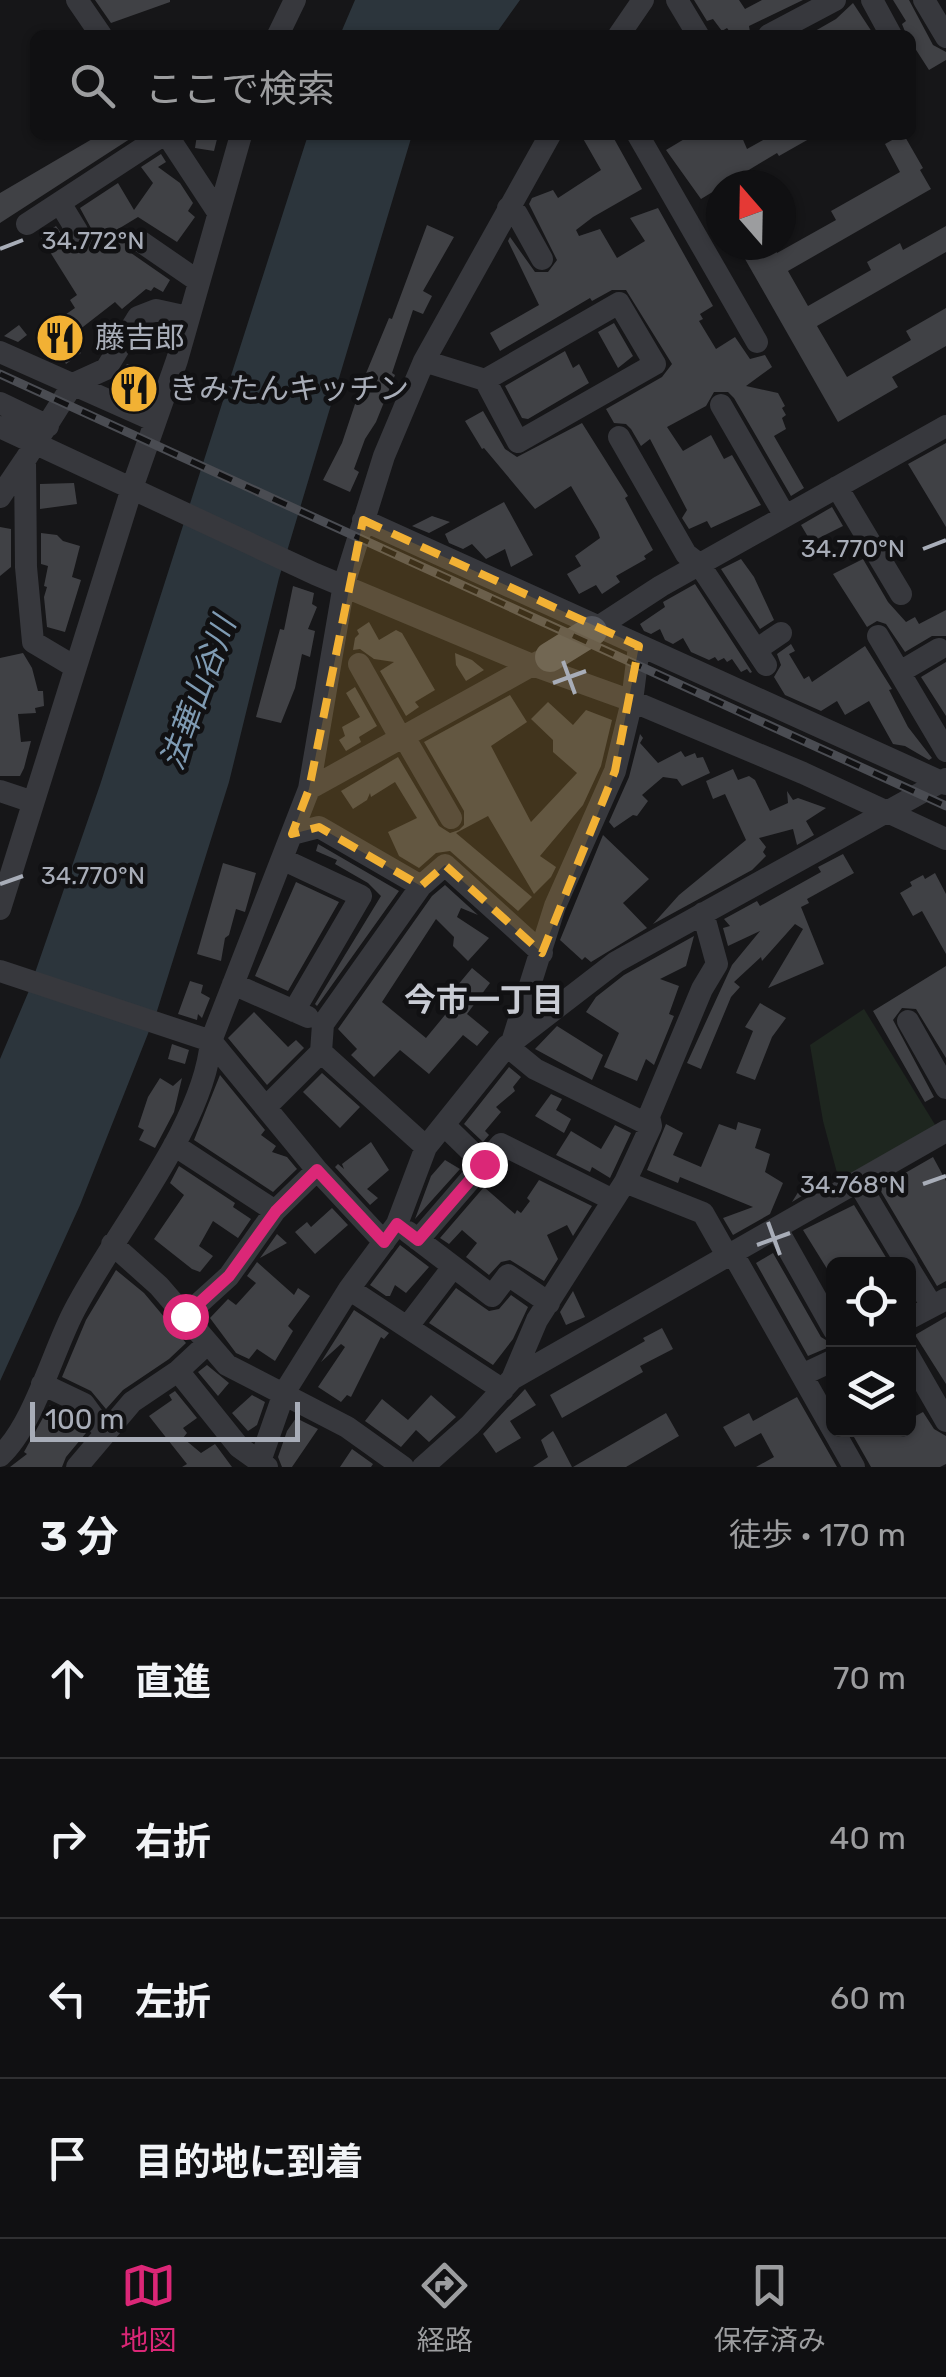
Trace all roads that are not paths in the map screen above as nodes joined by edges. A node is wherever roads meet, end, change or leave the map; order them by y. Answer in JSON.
{"nodes":[{"id":1,"x":78,"y":0,"type":"edge"},
{"id":2,"x":295,"y":0,"type":"edge"},
{"id":3,"x":642,"y":0,"type":"edge"},
{"id":4,"x":677,"y":0,"type":"edge"},
{"id":5,"x":834,"y":0,"type":"edge"},
{"id":6,"x":872,"y":0,"type":"edge"},
{"id":7,"x":924,"y":0,"type":"edge"},
{"id":8,"x":97,"y":30,"type":"edge"},
{"id":9,"x":280,"y":30,"type":"edge"},
{"id":10,"x":622,"y":30,"type":"edge"},
{"id":11,"x":695,"y":30,"type":"edge"},
{"id":12,"x":779,"y":30,"type":"edge"},
{"id":13,"x":888,"y":30,"type":"edge"},
{"id":14,"x":946,"y":38,"type":"edge"},
{"id":15,"x":157,"y":140,"type":"edge"},
{"id":16,"x":168,"y":140,"type":"edge"},
{"id":17,"x":239,"y":140,"type":"edge"},
{"id":18,"x":547,"y":140,"type":"edge"},
{"id":19,"x":641,"y":140,"type":"edge"},
{"id":20,"x":60,"y":203,"type":"junction"},
{"id":21,"x":508,"y":208,"type":"junction"},
{"id":22,"x":217,"y":211,"type":"junction"},
{"id":23,"x":27,"y":224,"type":"dead end"},
{"id":24,"x":78,"y":231,"type":"dead end"},
{"id":25,"x":140,"y":241,"type":"dead end"},
{"id":26,"x":542,"y":259,"type":"dead end"},
{"id":27,"x":198,"y":281,"type":"junction"},
{"id":28,"x":188,"y":316,"type":"junction"},
{"id":29,"x":757,"y":342,"type":"dead end"},
{"id":30,"x":0,"y":352,"type":"edge"},
{"id":31,"x":424,"y":361,"type":"junction"},
{"id":32,"x":485,"y":380,"type":"junction"},
{"id":33,"x":72,"y":384,"type":"junction"},
{"id":34,"x":0,"y":404,"type":"edge"},
{"id":35,"x":722,"y":405,"type":"dead end"},
{"id":36,"x":156,"y":421,"type":"junction"},
{"id":37,"x":946,"y":426,"type":"edge"},
{"id":38,"x":0,"y":427,"type":"edge"},
{"id":39,"x":619,"y":438,"type":"dead end"},
{"id":40,"x":37,"y":442,"type":"junction"},
{"id":41,"x":837,"y":487,"type":"junction"},
{"id":42,"x":132,"y":488,"type":"junction"},
{"id":43,"x":0,"y":498,"type":"edge"},
{"id":44,"x":785,"y":516,"type":"junction"},
{"id":45,"x":363,"y":520,"type":"junction"},
{"id":46,"x":699,"y":564,"type":"junction"},
{"id":47,"x":344,"y":584,"type":"junction"},
{"id":48,"x":901,"y":594,"type":"dead end"},
{"id":49,"x":595,"y":629,"type":"junction"},
{"id":50,"x":782,"y":632,"type":"dead end"},
{"id":51,"x":878,"y":636,"type":"dead end"},
{"id":52,"x":639,"y":646,"type":"junction"},
{"id":53,"x":940,"y":649,"type":"dead end"},
{"id":54,"x":541,"y":661,"type":"junction"},
{"id":55,"x":359,"y":664,"type":"dead end"},
{"id":56,"x":75,"y":667,"type":"junction"},
{"id":57,"x":900,"y":672,"type":"junction"},
{"id":58,"x":632,"y":701,"type":"junction"},
{"id":59,"x":402,"y":736,"type":"junction"},
{"id":60,"x":946,"y":751,"type":"edge"},
{"id":61,"x":944,"y":782,"type":"edge"},
{"id":62,"x":310,"y":789,"type":"junction"},
{"id":63,"x":0,"y":792,"type":"edge"},
{"id":64,"x":33,"y":802,"type":"junction"},
{"id":65,"x":886,"y":812,"type":"junction"},
{"id":66,"x":451,"y":818,"type":"dead end"},
{"id":67,"x":292,"y":834,"type":"junction"},
{"id":68,"x":946,"y":839,"type":"edge"},
{"id":69,"x":282,"y":859,"type":"junction"},
{"id":70,"x":420,"y":886,"type":"junction"},
{"id":71,"x":0,"y":909,"type":"edge"},
{"id":72,"x":703,"y":913,"type":"junction"},
{"id":73,"x":542,"y":953,"type":"junction"},
{"id":74,"x":0,"y":971,"type":"edge"},
{"id":75,"x":234,"y":984,"type":"junction"},
{"id":76,"x":294,"y":1011,"type":"junction"},
{"id":77,"x":908,"y":1021,"type":"dead end"},
{"id":78,"x":323,"y":1024,"type":"junction"},
{"id":79,"x":211,"y":1042,"type":"junction"},
{"id":80,"x":509,"y":1044,"type":"junction"},
{"id":81,"x":322,"y":1052,"type":"junction"},
{"id":82,"x":946,"y":1088,"type":"edge"},
{"id":83,"x":267,"y":1106,"type":"junction"},
{"id":84,"x":444,"y":1125,"type":"junction"},
{"id":85,"x":651,"y":1126,"type":"junction"},
{"id":86,"x":944,"y":1137,"type":"edge"},
{"id":87,"x":174,"y":1145,"type":"junction"},
{"id":88,"x":426,"y":1147,"type":"junction"},
{"id":89,"x":484,"y":1164,"type":"junction"},
{"id":90,"x":317,"y":1170,"type":"junction"},
{"id":91,"x":858,"y":1182,"type":"junction"},
{"id":92,"x":619,"y":1191,"type":"junction"},
{"id":93,"x":276,"y":1211,"type":"junction"},
{"id":94,"x":778,"y":1228,"type":"junction"},
{"id":95,"x":391,"y":1233,"type":"junction"},
{"id":96,"x":418,"y":1240,"type":"junction"},
{"id":97,"x":112,"y":1244,"type":"junction"},
{"id":98,"x":730,"y":1256,"type":"junction"},
{"id":99,"x":903,"y":1257,"type":"edge"},
{"id":100,"x":453,"y":1266,"type":"junction"},
{"id":101,"x":916,"y":1275,"type":"edge"},
{"id":102,"x":348,"y":1289,"type":"junction"},
{"id":103,"x":939,"y":1302,"type":"edge"},
{"id":104,"x":548,"y":1303,"type":"junction"},
{"id":105,"x":826,"y":1315,"type":"edge"},
{"id":106,"x":916,"y":1315,"type":"edge"},
{"id":107,"x":185,"y":1316,"type":"junction"},
{"id":108,"x":408,"y":1326,"type":"junction"},
{"id":109,"x":208,"y":1344,"type":"junction"},
{"id":110,"x":826,"y":1364,"type":"edge"},
{"id":111,"x":916,"y":1369,"type":"edge"},
{"id":112,"x":178,"y":1371,"type":"junction"},
{"id":113,"x":802,"y":1375,"type":"junction"},
{"id":114,"x":42,"y":1384,"type":"junction"},
{"id":115,"x":508,"y":1384,"type":"junction"},
{"id":116,"x":284,"y":1393,"type":"junction"},
{"id":117,"x":946,"y":1420,"type":"edge"},
{"id":118,"x":106,"y":1434,"type":"junction"},
{"id":119,"x":0,"y":1456,"type":"edge"},
{"id":120,"x":262,"y":1466,"type":"edge"},
{"id":121,"x":76,"y":1467,"type":"edge"},
{"id":122,"x":403,"y":1467,"type":"edge"},
{"id":123,"x":423,"y":1467,"type":"edge"},
{"id":124,"x":854,"y":1467,"type":"edge"}],
"edges":[{"from":1,"to":8,"type":"street"},
{"from":2,"to":9,"type":"street"},
{"from":3,"to":10,"type":"street"},
{"from":4,"to":11,"type":"street"},
{"from":5,"to":12,"type":"street"},
{"from":6,"to":13,"type":"street"},
{"from":7,"to":14,"type":"street"},
{"from":15,"to":20,"type":"street"},
{"from":16,"to":22,"type":"street"},
{"from":17,"to":22,"type":"street"},
{"from":18,"to":21,"type":"street"},
{"from":19,"to":29,"type":"street"},
{"from":20,"to":23,"type":"street"},
{"from":20,"to":24,"type":"street"},
{"from":21,"to":26,"type":"street"},
{"from":21,"to":31,"type":"street"},
{"from":22,"to":27,"type":"street"},
{"from":25,"to":27,"type":"street"},
{"from":27,"to":28,"type":"street"},
{"from":28,"to":33,"type":"street"},
{"from":28,"to":36,"type":"street"},
{"from":30,"to":33,"type":"street"},
{"from":31,"to":32,"type":"street"},
{"from":31,"to":45,"type":"street"},
{"from":32,"to":32,"type":"street"},
{"from":33,"to":36,"type":"street"},
{"from":33,"to":40,"type":"street"},
{"from":34,"to":40,"type":"street"},
{"from":35,"to":44,"type":"street"},
{"from":36,"to":42,"type":"street"},
{"from":37,"to":41,"type":"street"},
{"from":38,"to":40,"type":"street"},
{"from":39,"to":46,"type":"street"},
{"from":40,"to":42,"type":"street"},
{"from":40,"to":43,"type":"street"},
{"from":40,"to":56,"type":"street"},
{"from":41,"to":44,"type":"street"},
{"from":41,"to":48,"type":"street"},
{"from":42,"to":47,"type":"street"},
{"from":42,"to":56,"type":"street"},
{"from":44,"to":46,"type":"street"},
{"from":45,"to":47,"type":"street"},
{"from":45,"to":49,"type":"street"},
{"from":46,"to":49,"type":"street"},
{"from":46,"to":50,"type":"street"},
{"from":47,"to":54,"type":"street"},
{"from":47,"to":62,"type":"street"},
{"from":49,"to":52,"type":"street"},
{"from":49,"to":54,"type":"main road"},
{"from":51,"to":57,"type":"street"},
{"from":52,"to":58,"type":"street"},
{"from":52,"to":61,"type":"street"},
{"from":53,"to":57,"type":"street"},
{"from":54,"to":58,"type":"street"},
{"from":54,"to":59,"type":"street"},
{"from":55,"to":59,"type":"street"},
{"from":56,"to":64,"type":"street"},
{"from":57,"to":60,"type":"street"},
{"from":58,"to":65,"type":"street"},
{"from":58,"to":73,"type":"street"},
{"from":59,"to":62,"type":"street"},
{"from":59,"to":66,"type":"street"},
{"from":61,"to":65,"type":"street"},
{"from":62,"to":67,"type":"street"},
{"from":63,"to":64,"type":"street"},
{"from":64,"to":71,"type":"street"},
{"from":65,"to":68,"type":"street"},
{"from":65,"to":72,"type":"street"},
{"from":67,"to":69,"type":"street"},
{"from":67,"to":70,"type":"street"},
{"from":69,"to":75,"type":"street"},
{"from":69,"to":76,"type":"street"},
{"from":70,"to":73,"type":"street"},
{"from":70,"to":78,"type":"street"},
{"from":72,"to":80,"type":"street"},
{"from":72,"to":85,"type":"street"},
{"from":73,"to":80,"type":"street"},
{"from":74,"to":79,"type":"street"},
{"from":75,"to":76,"type":"street"},
{"from":75,"to":79,"type":"street"},
{"from":76,"to":78,"type":"street"},
{"from":77,"to":82,"type":"street"},
{"from":78,"to":81,"type":"street"},
{"from":79,"to":83,"type":"street"},
{"from":79,"to":87,"type":"street"},
{"from":80,"to":84,"type":"street"},
{"from":80,"to":85,"type":"street"},
{"from":81,"to":83,"type":"street"},
{"from":81,"to":88,"type":"street"},
{"from":83,"to":90,"type":"street"},
{"from":84,"to":88,"type":"street"},
{"from":84,"to":89,"type":"street"},
{"from":85,"to":92,"type":"street"},
{"from":86,"to":91,"type":"street"},
{"from":87,"to":93,"type":"street"},
{"from":87,"to":97,"type":"street"},
{"from":88,"to":95,"type":"street"},
{"from":89,"to":92,"type":"street"},
{"from":89,"to":96,"type":"street"},
{"from":90,"to":93,"type":"street"},
{"from":90,"to":95,"type":"street"},
{"from":91,"to":94,"type":"street"},
{"from":91,"to":99,"type":"street"},
{"from":92,"to":98,"type":"street"},
{"from":92,"to":104,"type":"street"},
{"from":93,"to":107,"type":"street"},
{"from":94,"to":98,"type":"street"},
{"from":94,"to":105,"type":"street"},
{"from":95,"to":96,"type":"street"},
{"from":95,"to":102,"type":"street"},
{"from":96,"to":100,"type":"street"},
{"from":97,"to":107,"type":"street"},
{"from":97,"to":114,"type":"street"},
{"from":98,"to":113,"type":"street"},
{"from":98,"to":115,"type":"street"},
{"from":100,"to":104,"type":"street"},
{"from":100,"to":108,"type":"street"},
{"from":101,"to":103,"type":"street"},
{"from":102,"to":108,"type":"street"},
{"from":102,"to":116,"type":"street"},
{"from":103,"to":106,"type":"street"},
{"from":104,"to":115,"type":"street"},
{"from":107,"to":109,"type":"street"},
{"from":108,"to":115,"type":"street"},
{"from":109,"to":112,"type":"street"},
{"from":109,"to":116,"type":"street"},
{"from":110,"to":113,"type":"street"},
{"from":111,"to":117,"type":"street"},
{"from":112,"to":118,"type":"street"},
{"from":112,"to":120,"type":"street"},
{"from":113,"to":124,"type":"street"},
{"from":114,"to":118,"type":"street"},
{"from":114,"to":119,"type":"street"},
{"from":115,"to":123,"type":"street"},
{"from":116,"to":120,"type":"street"},
{"from":116,"to":122,"type":"street"},
{"from":118,"to":121,"type":"street"}]}
